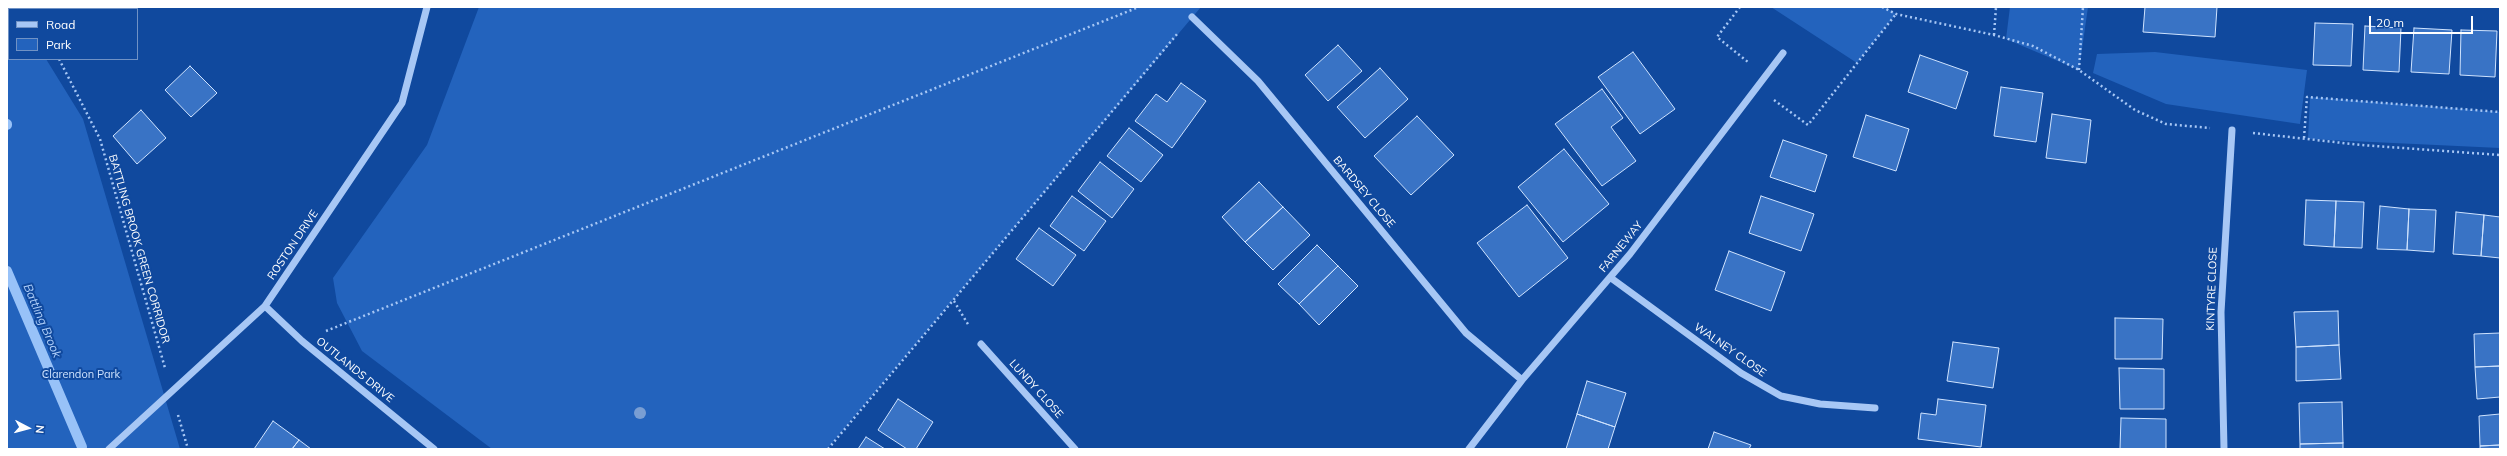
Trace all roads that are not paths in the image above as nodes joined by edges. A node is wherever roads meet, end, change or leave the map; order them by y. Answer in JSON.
{"nodes":[{"id":1,"x":427,"y":7,"type":"edge"},
{"id":2,"x":1192,"y":17,"type":"road end"},
{"id":3,"x":1783,"y":54,"type":"dead end"},
{"id":4,"x":2232,"y":130,"type":"road end"},
{"id":5,"x":1610,"y":278,"type":"junction"},
{"id":6,"x":265,"y":306,"type":"junction"},
{"id":7,"x":981,"y":344,"type":"road end"},
{"id":8,"x":1522,"y":380,"type":"junction"},
{"id":9,"x":1875,"y":408,"type":"dead end"},
{"id":10,"x":109,"y":449,"type":"edge"},
{"id":11,"x":434,"y":449,"type":"edge"},
{"id":12,"x":1075,"y":449,"type":"edge"},
{"id":13,"x":1469,"y":449,"type":"edge"},
{"id":14,"x":2224,"y":449,"type":"edge"}],
"edges":[{"from":1,"to":6,"type":"street","name":"ROSTON DRIVE"},
{"from":2,"to":8,"type":"street","name":"BARDSEY CLOSE"},
{"from":3,"to":5,"type":"street","name":"FARNEWAY"},
{"from":4,"to":14,"type":"street","name":"KINTYRE CLOSE"},
{"from":5,"to":8,"type":"street","name":"FARNEWAY"},
{"from":5,"to":9,"type":"street","name":"WALNEY CLOSE"},
{"from":6,"to":10,"type":"street","name":"ROSTON DRIVE"},
{"from":6,"to":11,"type":"street","name":"OUTLANDS DRIVE"},
{"from":7,"to":12,"type":"street","name":"LUNDY CLOSE"},
{"from":8,"to":13,"type":"street","name":"FARNEWAY"}]}
